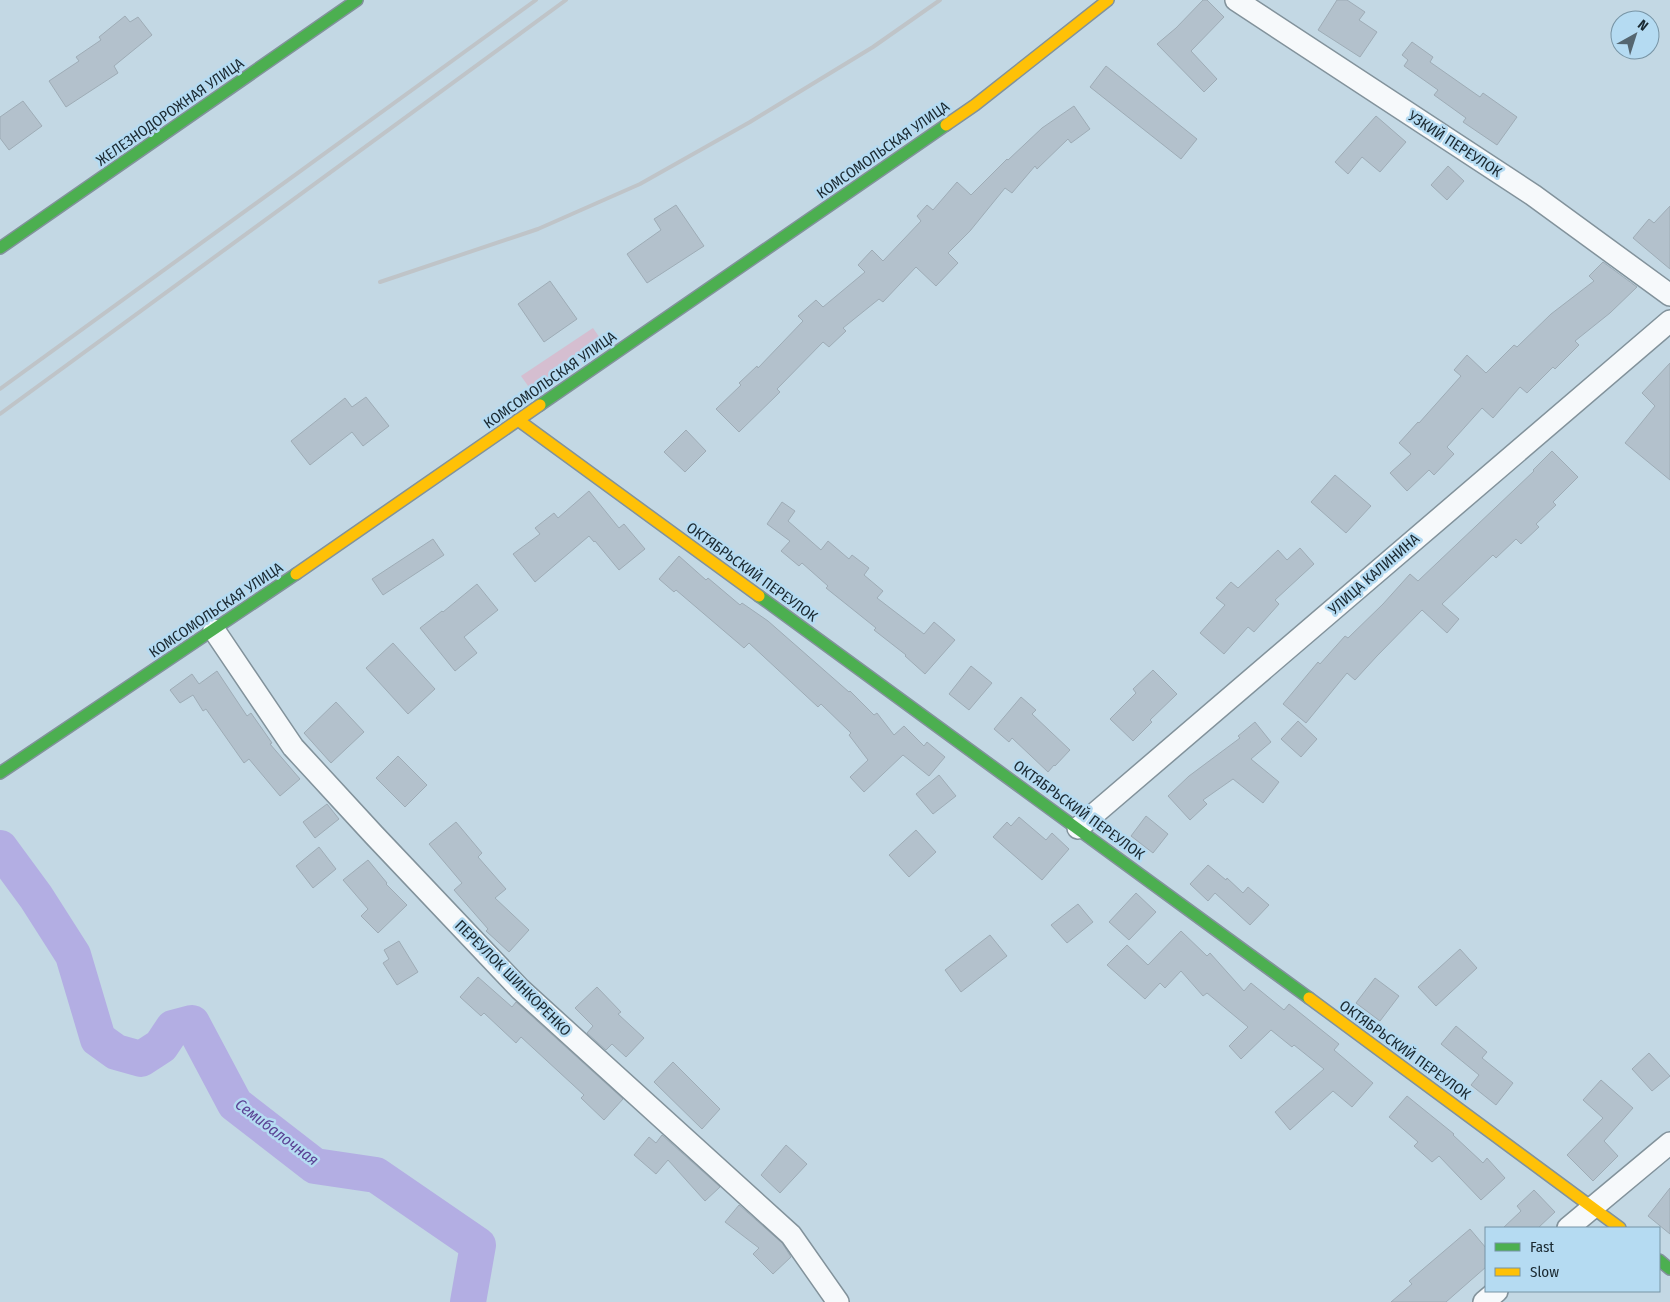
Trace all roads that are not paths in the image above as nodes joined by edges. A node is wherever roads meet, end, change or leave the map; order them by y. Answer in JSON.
{"nodes":[{"id":1,"x":357,"y":0,"type":"edge"},
{"id":2,"x":1108,"y":0,"type":"edge"},
{"id":3,"x":1236,"y":0,"type":"edge"},
{"id":4,"x":0,"y":248,"type":"edge"},
{"id":5,"x":1670,"y":295,"type":"edge"},
{"id":6,"x":1670,"y":321,"type":"edge"},
{"id":7,"x":518,"y":420,"type":"junction"},
{"id":8,"x":214,"y":630,"type":"junction"},
{"id":9,"x":0,"y":773,"type":"edge"},
{"id":10,"x":1078,"y":828,"type":"junction"},
{"id":11,"x":1670,"y":1143,"type":"edge"},
{"id":12,"x":1593,"y":1207,"type":"junction"},
{"id":13,"x":1569,"y":1227,"type":"edge"},
{"id":14,"x":1619,"y":1227,"type":"edge"},
{"id":15,"x":1660,"y":1261,"type":"edge"},
{"id":16,"x":1670,"y":1269,"type":"edge"},
{"id":17,"x":1496,"y":1292,"type":"edge"},
{"id":18,"x":838,"y":1302,"type":"edge"},
{"id":19,"x":1484,"y":1302,"type":"edge"}],
"edges":[{"from":1,"to":4,"type":"street","name":"ЖЕЛЕЗНОДОРОЖНАЯ УЛИЦА"},
{"from":2,"to":7,"type":"street","name":"КОМСОМОЛЬСКАЯ УЛИЦА"},
{"from":3,"to":5,"type":"street","name":"УЗКИЙ ПЕРЕУЛОК"},
{"from":6,"to":10,"type":"street","name":"УЛИЦА КАЛИНИНА"},
{"from":7,"to":8,"type":"street","name":"КОМСОМОЛЬСКАЯ УЛИЦА"},
{"from":7,"to":10,"type":"street","name":"ОКТЯБРЬСКИЙ ПЕРЕУЛОК"},
{"from":8,"to":9,"type":"street","name":"КОМСОМОЛЬСКАЯ УЛИЦА"},
{"from":8,"to":18,"type":"street","name":"ПЕРЕУЛОК ШИНКОРЕНКО"},
{"from":10,"to":12,"type":"street","name":"ОКТЯБРЬСКИЙ ПЕРЕУЛОК"},
{"from":11,"to":12,"type":"street"},
{"from":12,"to":13,"type":"street"},
{"from":12,"to":14,"type":"street","name":"ОКТЯБРЬСКИЙ ПЕРЕУЛОК"},
{"from":15,"to":16,"type":"street"},
{"from":17,"to":19,"type":"street"}]}
